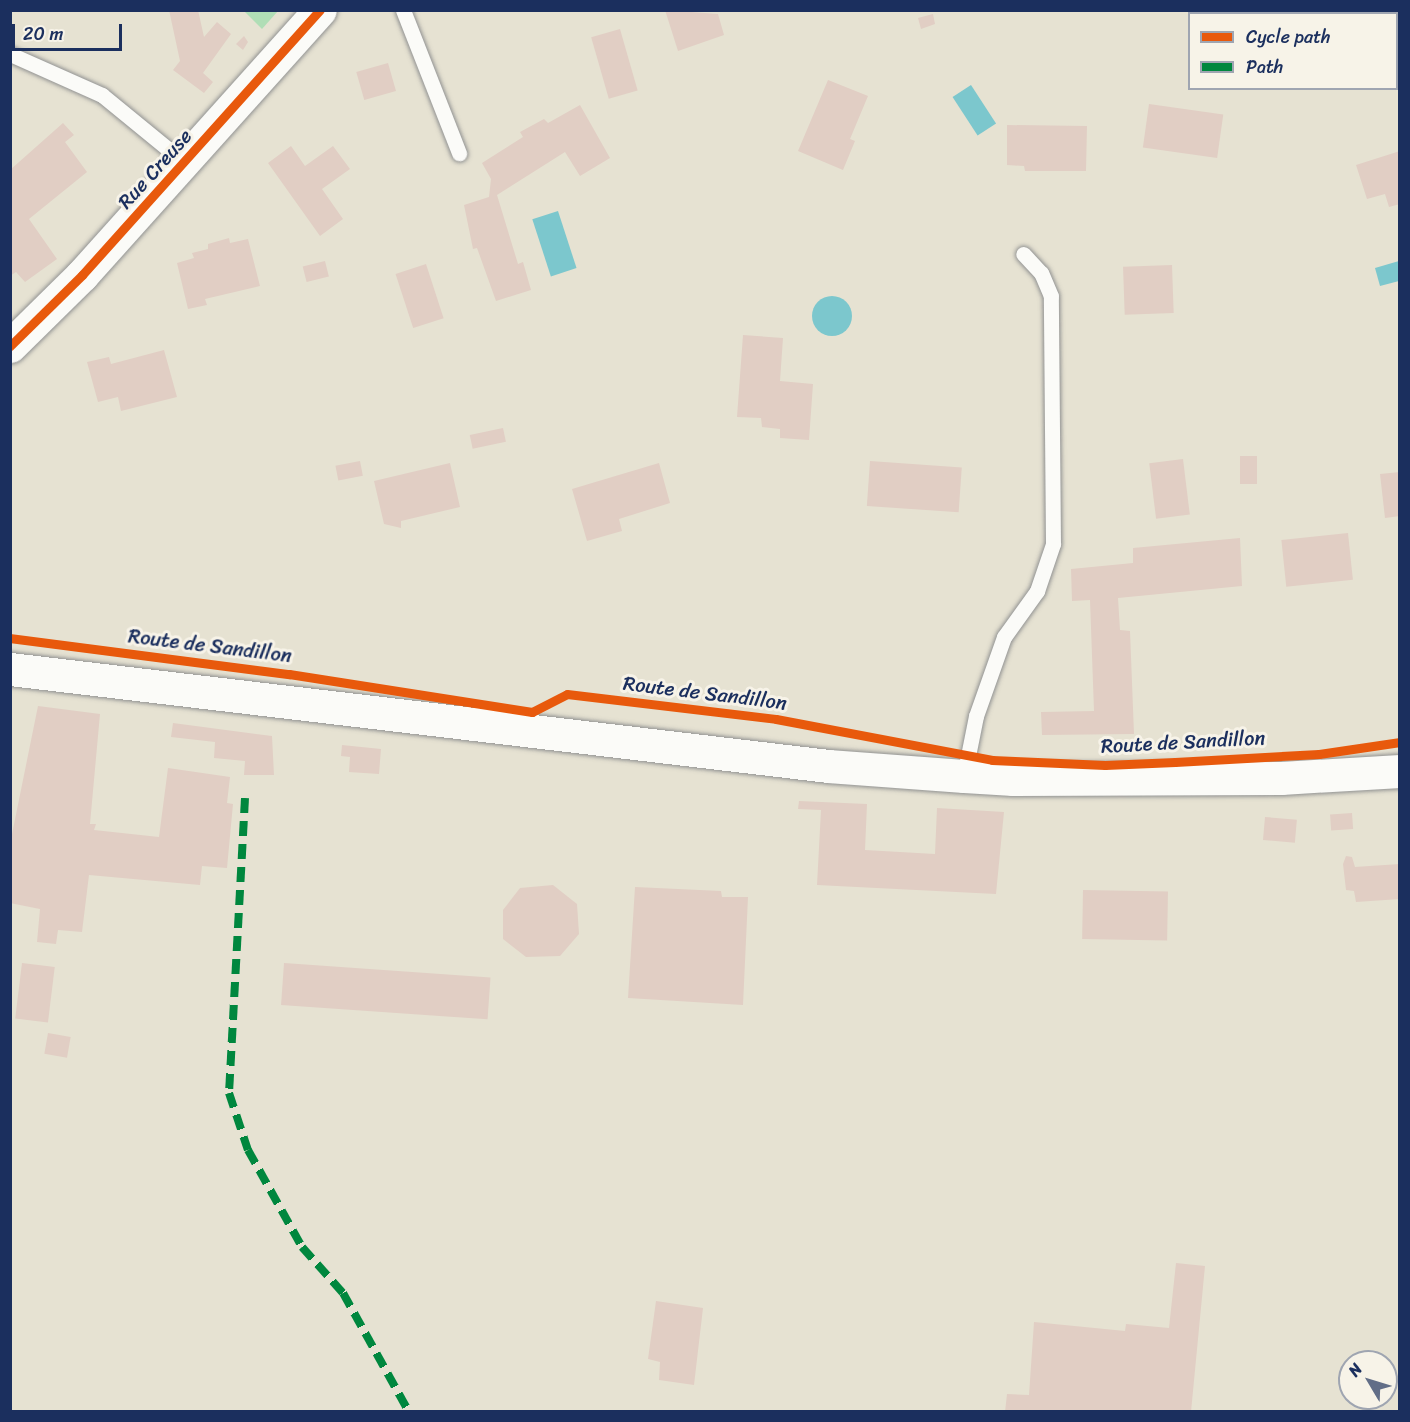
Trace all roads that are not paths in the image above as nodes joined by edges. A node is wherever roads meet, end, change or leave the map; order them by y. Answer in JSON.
{"nodes":[{"id":1,"x":320,"y":10,"type":"edge"},
{"id":2,"x":403,"y":10,"type":"edge"},
{"id":3,"x":10,"y":54,"type":"edge"},
{"id":4,"x":459,"y":153,"type":"dead end"},
{"id":5,"x":185,"y":163,"type":"junction"},
{"id":6,"x":1023,"y":254,"type":"dead end"},
{"id":7,"x":10,"y":346,"type":"edge"},
{"id":8,"x":10,"y":669,"type":"edge"},
{"id":9,"x":1400,"y":771,"type":"edge"},
{"id":10,"x":964,"y":776,"type":"junction"}],
"edges":[{"from":1,"to":5,"type":"main road","name":"Rue Creuse"},
{"from":2,"to":4,"type":"lane"},
{"from":3,"to":5,"type":"lane"},
{"from":5,"to":7,"type":"main road","name":"Rue Creuse"},
{"from":6,"to":10,"type":"lane"},
{"from":8,"to":10,"type":"main road"},
{"from":9,"to":10,"type":"main road"}]}
